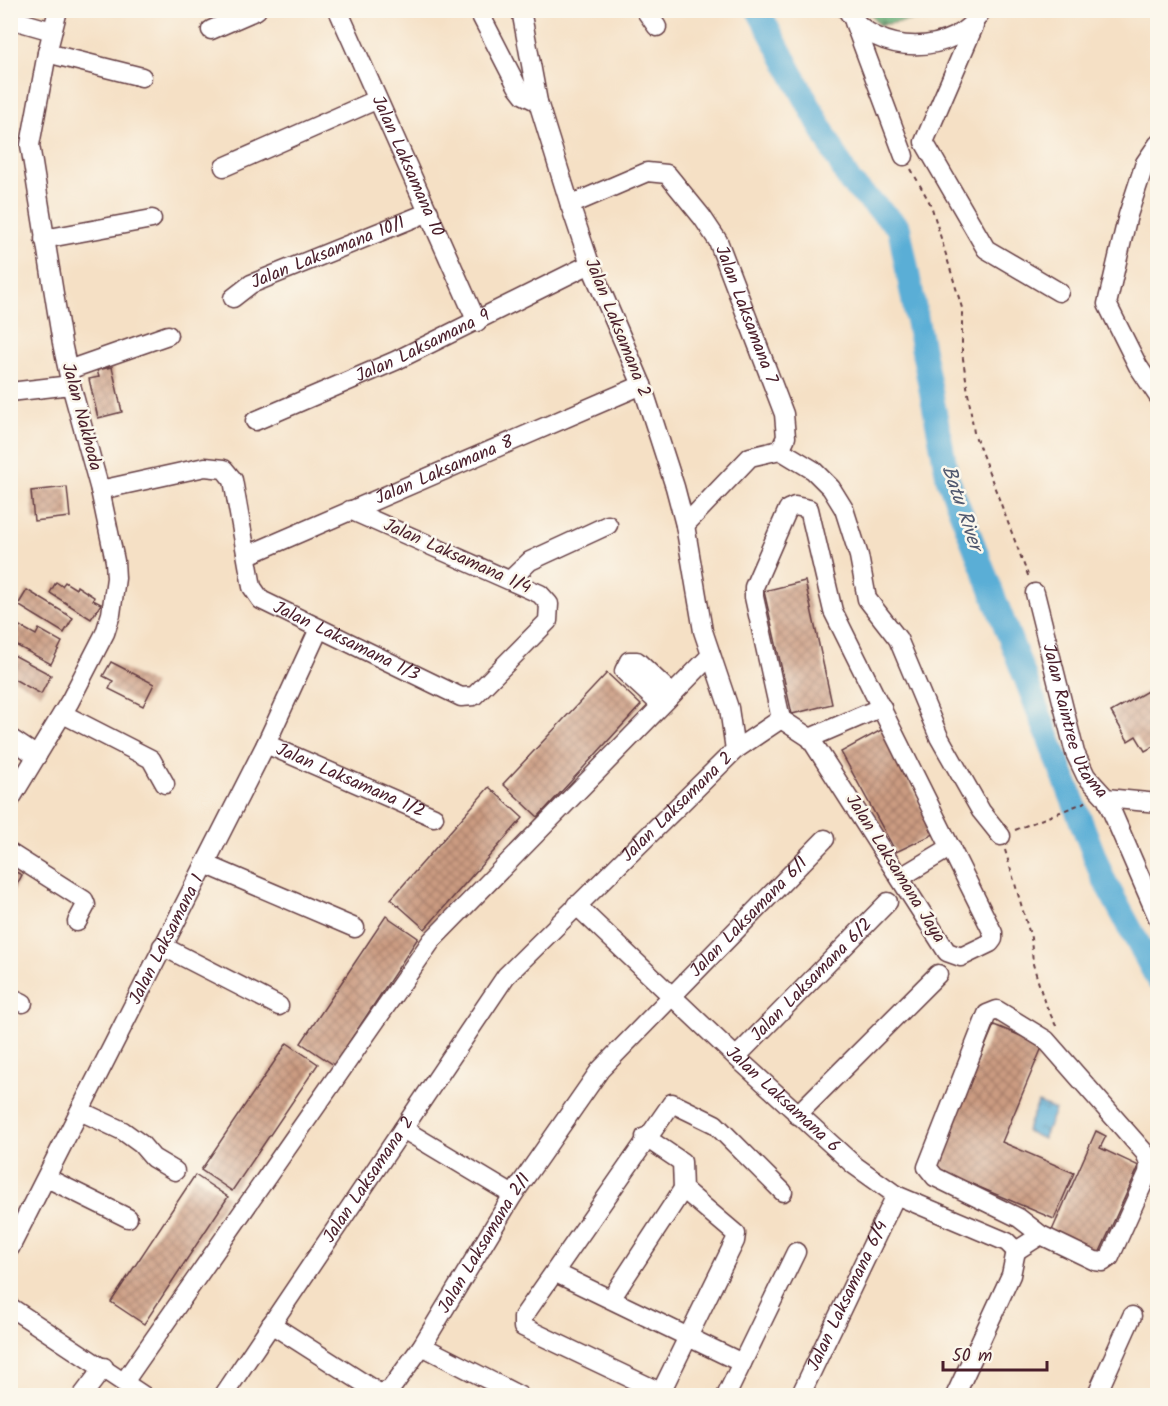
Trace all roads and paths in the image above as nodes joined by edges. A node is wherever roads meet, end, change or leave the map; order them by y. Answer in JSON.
{"nodes":[{"id":1,"x":58,"y":10,"type":"edge"},
{"id":2,"x":257,"y":10,"type":"edge"},
{"id":3,"x":338,"y":10,"type":"edge"},
{"id":4,"x":478,"y":10,"type":"edge"},
{"id":5,"x":521,"y":10,"type":"edge"},
{"id":6,"x":645,"y":10,"type":"edge"},
{"id":7,"x":851,"y":16,"type":"edge"},
{"id":8,"x":978,"y":18,"type":"edge"},
{"id":9,"x":10,"y":19,"type":"edge"},
{"id":10,"x":657,"y":27,"type":"dead end"},
{"id":11,"x":211,"y":30,"type":"dead end"},
{"id":12,"x":52,"y":31,"type":"junction"},
{"id":13,"x":47,"y":53,"type":"junction"},
{"id":14,"x":142,"y":77,"type":"dead end"},
{"id":15,"x":376,"y":100,"type":"junction"},
{"id":16,"x":538,"y":102,"type":"junction"},
{"id":17,"x":1158,"y":144,"type":"edge"},
{"id":18,"x":904,"y":156,"type":"joint"},
{"id":19,"x":224,"y":166,"type":"dead end"},
{"id":20,"x":570,"y":205,"type":"junction"},
{"id":21,"x":429,"y":212,"type":"junction"},
{"id":22,"x":152,"y":219,"type":"dead end"},
{"id":23,"x":45,"y":239,"type":"junction"},
{"id":24,"x":590,"y":264,"type":"junction"},
{"id":25,"x":1059,"y":292,"type":"dead end"},
{"id":26,"x":233,"y":298,"type":"dead end"},
{"id":27,"x":477,"y":322,"type":"junction"},
{"id":28,"x":168,"y":335,"type":"dead end"},
{"id":29,"x":69,"y":378,"type":"junction"},
{"id":30,"x":642,"y":385,"type":"junction"},
{"id":31,"x":10,"y":392,"type":"edge"},
{"id":32,"x":1158,"y":396,"type":"edge"},
{"id":33,"x":255,"y":421,"type":"dead end"},
{"id":34,"x":780,"y":450,"type":"junction"},
{"id":35,"x":100,"y":490,"type":"junction"},
{"id":36,"x":350,"y":510,"type":"junction"},
{"id":37,"x":608,"y":525,"type":"dead end"},
{"id":38,"x":685,"y":525,"type":"junction"},
{"id":39,"x":248,"y":555,"type":"junction"},
{"id":40,"x":510,"y":580,"type":"junction"},
{"id":41,"x":1035,"y":593,"type":"joint"},
{"id":42,"x":319,"y":629,"type":"junction"},
{"id":43,"x":711,"y":655,"type":"junction"},
{"id":44,"x":474,"y":696,"type":"joint"},
{"id":45,"x":882,"y":706,"type":"junction"},
{"id":46,"x":63,"y":714,"type":"junction"},
{"id":47,"x":781,"y":719,"type":"junction"},
{"id":48,"x":10,"y":738,"type":"edge"},
{"id":49,"x":810,"y":738,"type":"junction"},
{"id":50,"x":266,"y":744,"type":"junction"},
{"id":51,"x":735,"y":750,"type":"junction"},
{"id":52,"x":37,"y":756,"type":"junction"},
{"id":53,"x":165,"y":784,"type":"dead end"},
{"id":54,"x":1098,"y":799,"type":"junction"},
{"id":55,"x":10,"y":800,"type":"edge"},
{"id":56,"x":1158,"y":802,"type":"edge"},
{"id":57,"x":434,"y":817,"type":"dead end"},
{"id":58,"x":1001,"y":836,"type":"junction"},
{"id":59,"x":825,"y":839,"type":"dead end"},
{"id":60,"x":951,"y":847,"type":"junction"},
{"id":61,"x":10,"y":853,"type":"edge"},
{"id":62,"x":205,"y":864,"type":"junction"},
{"id":63,"x":901,"y":877,"type":"junction"},
{"id":64,"x":888,"y":902,"type":"dead end"},
{"id":65,"x":576,"y":904,"type":"junction"},
{"id":66,"x":1158,"y":918,"type":"edge"},
{"id":67,"x":76,"y":922,"type":"dead end"},
{"id":68,"x":355,"y":928,"type":"dead end"},
{"id":69,"x":162,"y":946,"type":"junction"},
{"id":70,"x":938,"y":974,"type":"dead end"},
{"id":71,"x":672,"y":995,"type":"junction"},
{"id":72,"x":279,"y":1006,"type":"dead end"},
{"id":73,"x":1059,"y":1033,"type":"dead end"},
{"id":74,"x":736,"y":1058,"type":"junction"},
{"id":75,"x":80,"y":1111,"type":"junction"},
{"id":76,"x":797,"y":1115,"type":"junction"},
{"id":77,"x":403,"y":1129,"type":"junction"},
{"id":78,"x":645,"y":1137,"type":"junction"},
{"id":79,"x":175,"y":1172,"type":"dead end"},
{"id":80,"x":47,"y":1178,"type":"junction"},
{"id":81,"x":683,"y":1189,"type":"junction"},
{"id":82,"x":783,"y":1192,"type":"dead end"},
{"id":83,"x":513,"y":1195,"type":"junction"},
{"id":84,"x":896,"y":1195,"type":"junction"},
{"id":85,"x":128,"y":1218,"type":"dead end"},
{"id":86,"x":1024,"y":1222,"type":"junction"},
{"id":87,"x":1041,"y":1235,"type":"junction"},
{"id":88,"x":1012,"y":1246,"type":"junction"},
{"id":89,"x":10,"y":1248,"type":"edge"},
{"id":90,"x":796,"y":1252,"type":"dead end"},
{"id":91,"x":556,"y":1273,"type":"junction"},
{"id":92,"x":611,"y":1299,"type":"junction"},
{"id":93,"x":10,"y":1307,"type":"edge"},
{"id":94,"x":1132,"y":1316,"type":"dead end"},
{"id":95,"x":272,"y":1324,"type":"junction"},
{"id":96,"x":688,"y":1336,"type":"junction"},
{"id":97,"x":422,"y":1346,"type":"junction"},
{"id":98,"x":742,"y":1363,"type":"junction"},
{"id":99,"x":104,"y":1367,"type":"junction"},
{"id":100,"x":124,"y":1382,"type":"junction"},
{"id":101,"x":511,"y":1394,"type":"edge"},
{"id":102,"x":659,"y":1394,"type":"edge"},
{"id":103,"x":82,"y":1395,"type":"edge"},
{"id":104,"x":144,"y":1395,"type":"edge"},
{"id":105,"x":223,"y":1395,"type":"edge"},
{"id":106,"x":726,"y":1395,"type":"edge"},
{"id":107,"x":800,"y":1395,"type":"edge"},
{"id":108,"x":955,"y":1395,"type":"edge"},
{"id":109,"x":1096,"y":1395,"type":"edge"}],
"edges":[{"from":1,"to":12,"type":"street","name":"Jalan Nakhoda"},
{"from":2,"to":11,"type":"street"},
{"from":3,"to":15,"type":"street","name":"Jalan Laksamana 10"},
{"from":4,"to":16,"type":"street"},
{"from":5,"to":16,"type":"street","name":"Jalan Laksamana 2"},
{"from":6,"to":10,"type":"street"},
{"from":7,"to":8,"type":"street"},
{"from":7,"to":18,"type":"street"},
{"from":8,"to":25,"type":"street"},
{"from":9,"to":12,"type":"street"},
{"from":12,"to":13,"type":"street","name":"Jalan Nakhoda"},
{"from":13,"to":14,"type":"street"},
{"from":13,"to":23,"type":"street","name":"Jalan Nakhoda"},
{"from":15,"to":19,"type":"street"},
{"from":15,"to":21,"type":"street","name":"Jalan Laksamana 10"},
{"from":16,"to":20,"type":"street","name":"Jalan Laksamana 2"},
{"from":17,"to":32,"type":"street"},
{"from":18,"to":41,"type":"path"},
{"from":20,"to":24,"type":"street","name":"Jalan Laksamana 2"},
{"from":20,"to":34,"type":"street","name":"Jalan Laksamana 7"},
{"from":21,"to":26,"type":"street","name":"Jalan Laksamana 10/1"},
{"from":21,"to":27,"type":"street","name":"Jalan Laksamana 10"},
{"from":22,"to":23,"type":"street"},
{"from":23,"to":29,"type":"street","name":"Jalan Nakhoda"},
{"from":24,"to":27,"type":"street","name":"Jalan Laksamana 9"},
{"from":24,"to":30,"type":"street","name":"Jalan Laksamana 2"},
{"from":27,"to":33,"type":"street","name":"Jalan Laksamana 9"},
{"from":28,"to":29,"type":"street"},
{"from":29,"to":31,"type":"street"},
{"from":29,"to":35,"type":"street","name":"Jalan Nakhoda"},
{"from":30,"to":36,"type":"street","name":"Jalan Laksamana 8"},
{"from":30,"to":38,"type":"street","name":"Jalan Laksamana 2"},
{"from":34,"to":38,"type":"street"},
{"from":34,"to":58,"type":"street"},
{"from":35,"to":39,"type":"street","name":"Jalan Laksamana 1/3"},
{"from":35,"to":46,"type":"street","name":"Jalan Nakhoda"},
{"from":36,"to":39,"type":"street","name":"Jalan Laksamana 8"},
{"from":36,"to":40,"type":"street","name":"Jalan Laksamana 1/4"},
{"from":37,"to":40,"type":"street"},
{"from":38,"to":43,"type":"street","name":"Jalan Laksamana 2"},
{"from":39,"to":42,"type":"street","name":"Jalan Laksamana 1/3"},
{"from":40,"to":44,"type":"street","name":"Jalan Laksamana 1/4"},
{"from":41,"to":54,"type":"street","name":"Jalan Raintree Utama"},
{"from":42,"to":44,"type":"street","name":"Jalan Laksamana 1/3"},
{"from":42,"to":50,"type":"street","name":"Jalan Laksamana 1"},
{"from":43,"to":51,"type":"street","name":"Jalan Laksamana 2"},
{"from":43,"to":100,"type":"street"},
{"from":45,"to":47,"type":"street","name":"Jalan Laksamana Jaya"},
{"from":45,"to":49,"type":"street"},
{"from":45,"to":60,"type":"street","name":"Jalan Laksamana Jaya"},
{"from":46,"to":52,"type":"street","name":"Jalan Nakhoda"},
{"from":46,"to":53,"type":"street"},
{"from":47,"to":49,"type":"street","name":"Jalan Laksamana Jaya"},
{"from":47,"to":51,"type":"street"},
{"from":48,"to":52,"type":"street"},
{"from":49,"to":63,"type":"street","name":"Jalan Laksamana Jaya"},
{"from":50,"to":57,"type":"street","name":"Jalan Laksamana 1/2"},
{"from":50,"to":62,"type":"street","name":"Jalan Laksamana 1"},
{"from":51,"to":65,"type":"street","name":"Jalan Laksamana 2"},
{"from":52,"to":55,"type":"street","name":"Jalan Nakhoda"},
{"from":54,"to":56,"type":"street","name":"Jalan Raintree Utama"},
{"from":54,"to":58,"type":"path"},
{"from":54,"to":66,"type":"street"},
{"from":58,"to":73,"type":"path"},
{"from":59,"to":71,"type":"street","name":"Jalan Laksamana 6/1"},
{"from":60,"to":63,"type":"street"},
{"from":60,"to":63,"type":"street","name":"Jalan Laksamana Jaya"},
{"from":61,"to":67,"type":"street"},
{"from":62,"to":68,"type":"street"},
{"from":62,"to":69,"type":"street","name":"Jalan Laksamana 1"},
{"from":64,"to":74,"type":"street","name":"Jalan Laksamana 6/2"},
{"from":65,"to":71,"type":"street","name":"Jalan Laksamana 6"},
{"from":65,"to":77,"type":"street","name":"Jalan Laksamana 2"},
{"from":69,"to":72,"type":"street"},
{"from":69,"to":75,"type":"street","name":"Jalan Laksamana 1"},
{"from":70,"to":76,"type":"street"},
{"from":71,"to":74,"type":"street","name":"Jalan Laksamana 6"},
{"from":71,"to":83,"type":"street","name":"Jalan Laksamana 2/1"},
{"from":74,"to":76,"type":"street","name":"Jalan Laksamana 6"},
{"from":75,"to":79,"type":"street"},
{"from":75,"to":80,"type":"street","name":"Jalan Laksamana 1"},
{"from":76,"to":84,"type":"street","name":"Jalan Laksamana 6"},
{"from":77,"to":83,"type":"street"},
{"from":77,"to":95,"type":"street","name":"Jalan Laksamana 2"},
{"from":78,"to":81,"type":"street"},
{"from":78,"to":82,"type":"street"},
{"from":78,"to":91,"type":"street"},
{"from":80,"to":85,"type":"street"},
{"from":80,"to":89,"type":"street","name":"Jalan Laksamana 1"},
{"from":81,"to":92,"type":"street"},
{"from":81,"to":96,"type":"street"},
{"from":83,"to":97,"type":"street","name":"Jalan Laksamana 2/1"},
{"from":84,"to":88,"type":"street","name":"Jalan Laksamana 6"},
{"from":84,"to":107,"type":"street","name":"Jalan Laksamana 6/4"},
{"from":86,"to":87,"type":"street"},
{"from":86,"to":87,"type":"street"},
{"from":86,"to":88,"type":"street"},
{"from":87,"to":88,"type":"street"},
{"from":88,"to":108,"type":"street"},
{"from":90,"to":98,"type":"street"},
{"from":91,"to":92,"type":"street"},
{"from":91,"to":102,"type":"street"},
{"from":92,"to":96,"type":"street"},
{"from":93,"to":99,"type":"street"},
{"from":94,"to":109,"type":"street"},
{"from":95,"to":97,"type":"street","name":"Jalan Laksamana 2/1"},
{"from":95,"to":105,"type":"street","name":"Jalan Laksamana 2"},
{"from":96,"to":98,"type":"street"},
{"from":96,"to":102,"type":"street"},
{"from":97,"to":101,"type":"street"},
{"from":98,"to":106,"type":"street"},
{"from":99,"to":100,"type":"street"},
{"from":99,"to":103,"type":"street"},
{"from":100,"to":104,"type":"street"}]}
